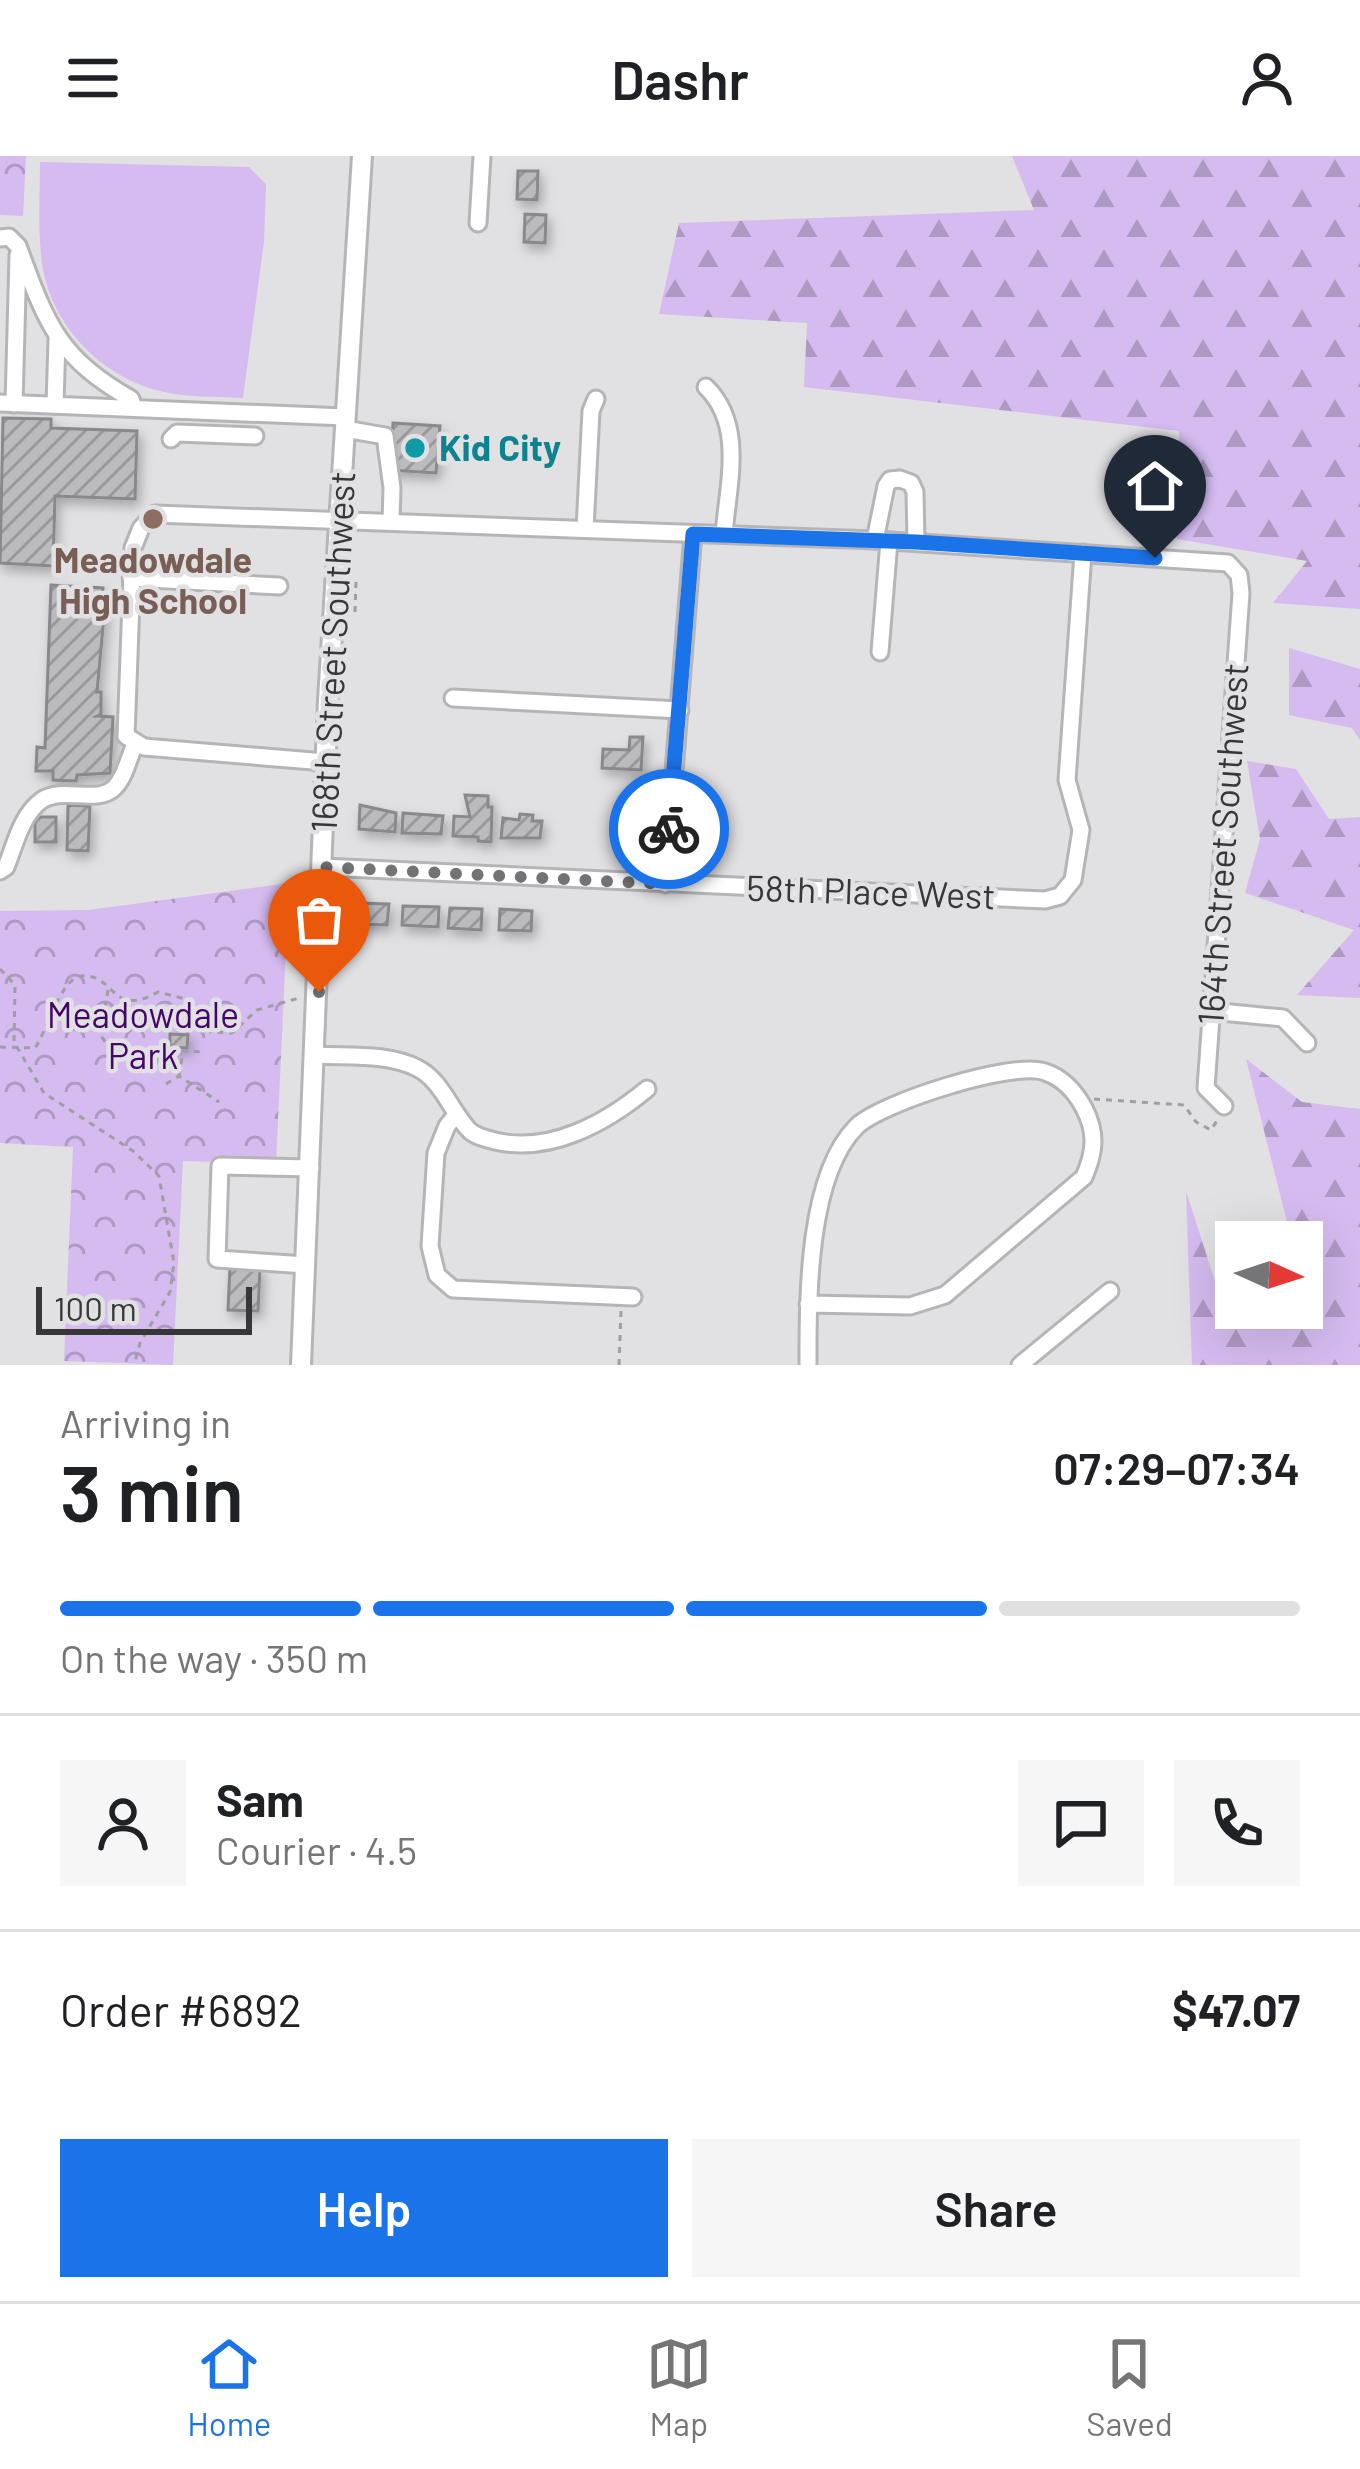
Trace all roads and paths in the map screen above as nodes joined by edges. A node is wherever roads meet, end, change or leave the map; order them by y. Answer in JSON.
{"nodes":[{"id":1,"x":362,"y":156,"type":"edge"},
{"id":2,"x":482,"y":156,"type":"edge"},
{"id":3,"x":478,"y":223,"type":"dead end"},
{"id":4,"x":0,"y":238,"type":"edge"},
{"id":5,"x":18,"y":246,"type":"junction"},
{"id":6,"x":57,"y":339,"type":"junction"},
{"id":7,"x":706,"y":387,"type":"dead end"},
{"id":8,"x":596,"y":399,"type":"dead end"},
{"id":9,"x":7,"y":403,"type":"edge"},
{"id":10,"x":55,"y":405,"type":"junction"},
{"id":11,"x":134,"y":408,"type":"junction"},
{"id":12,"x":345,"y":423,"type":"junction"},
{"id":13,"x":255,"y":436,"type":"dead end"},
{"id":14,"x":171,"y":439,"type":"dead end"},
{"id":15,"x":338,"y":520,"type":"junction"},
{"id":16,"x":391,"y":522,"type":"junction"},
{"id":17,"x":585,"y":530,"type":"junction"},
{"id":18,"x":693,"y":534,"type":"junction"},
{"id":19,"x":724,"y":534,"type":"junction"},
{"id":20,"x":882,"y":540,"type":"junction"},
{"id":21,"x":916,"y":542,"type":"junction"},
{"id":22,"x":1083,"y":553,"type":"junction"},
{"id":23,"x":131,"y":578,"type":"junction"},
{"id":24,"x":356,"y":580,"type":"dead end"},
{"id":25,"x":279,"y":586,"type":"dead end"},
{"id":26,"x":355,"y":612,"type":"dead end"},
{"id":27,"x":880,"y":652,"type":"dead end"},
{"id":28,"x":453,"y":698,"type":"dead end"},
{"id":29,"x":680,"y":710,"type":"junction"},
{"id":30,"x":135,"y":744,"type":"junction"},
{"id":31,"x":325,"y":762,"type":"junction"},
{"id":32,"x":322,"y":867,"type":"junction"},
{"id":33,"x":0,"y":871,"type":"edge"},
{"id":34,"x":664,"y":884,"type":"junction"},
{"id":35,"x":0,"y":969,"type":"edge"},
{"id":36,"x":107,"y":988,"type":"junction"},
{"id":37,"x":319,"y":992,"type":"junction"},
{"id":38,"x":1211,"y":1011,"type":"junction"},
{"id":39,"x":1307,"y":1043,"type":"dead end"},
{"id":40,"x":0,"y":1047,"type":"edge"},
{"id":41,"x":19,"y":1049,"type":"junction"},
{"id":42,"x":203,"y":1052,"type":"dead end"},
{"id":43,"x":316,"y":1055,"type":"junction"},
{"id":44,"x":121,"y":1060,"type":"dead end"},
{"id":45,"x":179,"y":1076,"type":"junction"},
{"id":46,"x":166,"y":1084,"type":"dead end"},
{"id":47,"x":647,"y":1089,"type":"dead end"},
{"id":48,"x":219,"y":1102,"type":"dead end"},
{"id":49,"x":1082,"y":1104,"type":"junction"},
{"id":50,"x":1224,"y":1106,"type":"joint"},
{"id":51,"x":456,"y":1115,"type":"junction"},
{"id":52,"x":311,"y":1168,"type":"junction"},
{"id":53,"x":306,"y":1264,"type":"junction"},
{"id":54,"x":1111,"y":1291,"type":"dead end"},
{"id":55,"x":627,"y":1297,"type":"joint"},
{"id":56,"x":808,"y":1304,"type":"junction"},
{"id":57,"x":134,"y":1365,"type":"edge"},
{"id":58,"x":301,"y":1365,"type":"edge"},
{"id":59,"x":619,"y":1365,"type":"edge"},
{"id":60,"x":808,"y":1365,"type":"edge"},
{"id":61,"x":1020,"y":1365,"type":"edge"}],
"edges":[{"from":1,"to":12,"type":"main road","name":"168th Street Southwest"},
{"from":2,"to":3,"type":"street"},
{"from":4,"to":5,"type":"street"},
{"from":5,"to":6,"type":"street"},
{"from":5,"to":9,"type":"street"},
{"from":6,"to":10,"type":"street"},
{"from":6,"to":11,"type":"street"},
{"from":7,"to":19,"type":"street"},
{"from":8,"to":17,"type":"street"},
{"from":9,"to":10,"type":"street"},
{"from":10,"to":11,"type":"street"},
{"from":11,"to":12,"type":"street"},
{"from":12,"to":15,"type":"main road","name":"168th Street Southwest"},
{"from":12,"to":16,"type":"street"},
{"from":13,"to":14,"type":"street"},
{"from":15,"to":16,"type":"street"},
{"from":15,"to":23,"type":"street"},
{"from":15,"to":31,"type":"main road","name":"168th Street Southwest"},
{"from":16,"to":17,"type":"street"},
{"from":17,"to":18,"type":"street"},
{"from":18,"to":19,"type":"street"},
{"from":18,"to":29,"type":"street"},
{"from":19,"to":20,"type":"street"},
{"from":20,"to":21,"type":"street"},
{"from":20,"to":21,"type":"street"},
{"from":20,"to":27,"type":"street"},
{"from":21,"to":22,"type":"street"},
{"from":22,"to":34,"type":"street","name":"58th Place West"},
{"from":22,"to":38,"type":"street","name":"164th Street Southwest"},
{"from":23,"to":25,"type":"street"},
{"from":23,"to":30,"type":"street"},
{"from":24,"to":26,"type":"path"},
{"from":28,"to":29,"type":"street"},
{"from":29,"to":34,"type":"street"},
{"from":30,"to":31,"type":"street"},
{"from":30,"to":33,"type":"street"},
{"from":31,"to":32,"type":"main road","name":"168th Street Southwest"},
{"from":32,"to":34,"type":"street","name":"58th Place West"},
{"from":32,"to":37,"type":"main road","name":"168th Street Southwest"},
{"from":35,"to":41,"type":"path"},
{"from":36,"to":37,"type":"path"},
{"from":36,"to":41,"type":"path"},
{"from":36,"to":44,"type":"path"},
{"from":37,"to":43,"type":"main road","name":"168th Street Southwest"},
{"from":38,"to":39,"type":"street"},
{"from":38,"to":50,"type":"street","name":"164th Street Southwest"},
{"from":40,"to":41,"type":"path"},
{"from":41,"to":57,"type":"path"},
{"from":42,"to":45,"type":"path"},
{"from":43,"to":51,"type":"street"},
{"from":43,"to":52,"type":"main road","name":"168th Street Southwest"},
{"from":45,"to":46,"type":"path"},
{"from":45,"to":48,"type":"path"},
{"from":47,"to":51,"type":"street"},
{"from":49,"to":50,"type":"path"},
{"from":49,"to":56,"type":"street"},
{"from":49,"to":56,"type":"street"},
{"from":51,"to":55,"type":"street"},
{"from":52,"to":53,"type":"main road","name":"168th Street Southwest"},
{"from":52,"to":53,"type":"street"},
{"from":53,"to":58,"type":"main road","name":"168th Street Southwest"},
{"from":54,"to":61,"type":"street"},
{"from":55,"to":59,"type":"path"},
{"from":56,"to":60,"type":"street"}]}
